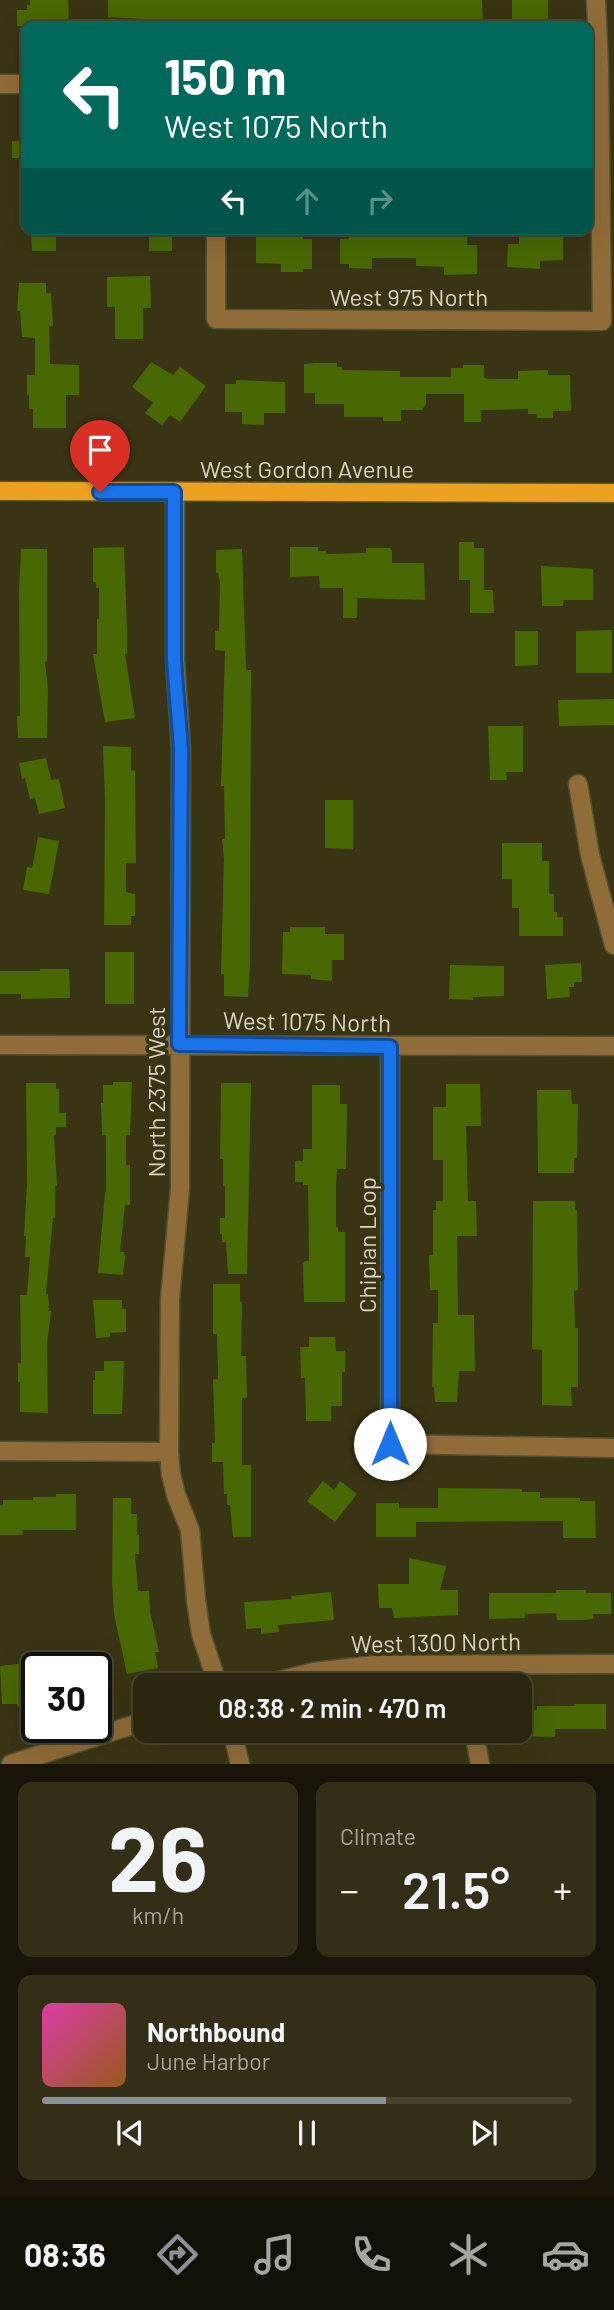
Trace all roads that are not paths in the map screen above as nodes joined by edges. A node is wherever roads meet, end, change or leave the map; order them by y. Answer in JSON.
{"nodes":[{"id":1,"x":596,"y":0,"type":"edge"},
{"id":2,"x":0,"y":84,"type":"edge"},
{"id":3,"x":21,"y":84,"type":"edge"},
{"id":4,"x":600,"y":85,"type":"edge"},
{"id":5,"x":216,"y":235,"type":"edge"},
{"id":6,"x":0,"y":491,"type":"edge"},
{"id":7,"x":174,"y":492,"type":"junction"},
{"id":8,"x":614,"y":493,"type":"edge"},
{"id":9,"x":578,"y":784,"type":"dead end"},
{"id":10,"x":614,"y":945,"type":"edge"},
{"id":11,"x":179,"y":1044,"type":"junction"},
{"id":12,"x":0,"y":1045,"type":"edge"},
{"id":13,"x":614,"y":1046,"type":"edge"},
{"id":14,"x":390,"y":1047,"type":"junction"},
{"id":15,"x":614,"y":1448,"type":"edge"},
{"id":16,"x":0,"y":1451,"type":"edge"},
{"id":17,"x":169,"y":1452,"type":"junction"},
{"id":18,"x":476,"y":1664,"type":"junction"},
{"id":19,"x":614,"y":1664,"type":"edge"},
{"id":20,"x":214,"y":1673,"type":"edge"},
{"id":21,"x":310,"y":1673,"type":"edge"},
{"id":22,"x":476,"y":1673,"type":"edge"},
{"id":23,"x":133,"y":1725,"type":"edge"},
{"id":24,"x":235,"y":1743,"type":"edge"},
{"id":25,"x":476,"y":1743,"type":"edge"},
{"id":26,"x":10,"y":1764,"type":"edge"},
{"id":27,"x":16,"y":1764,"type":"edge"},
{"id":28,"x":240,"y":1764,"type":"edge"},
{"id":29,"x":480,"y":1764,"type":"edge"}],
"edges":[{"from":1,"to":4,"type":"street"},
{"from":2,"to":3,"type":"street"},
{"from":4,"to":5,"type":"street","name":"West 975 North"},
{"from":6,"to":7,"type":"main road","name":"West Gordon Avenue"},
{"from":7,"to":8,"type":"main road","name":"West Gordon Avenue"},
{"from":7,"to":11,"type":"street","name":"North 2375 West"},
{"from":9,"to":10,"type":"street"},
{"from":11,"to":12,"type":"street","name":"West 1075 North"},
{"from":11,"to":14,"type":"street","name":"West 1075 North"},
{"from":11,"to":17,"type":"street","name":"North 2375 West"},
{"from":13,"to":14,"type":"street","name":"West 1075 North"},
{"from":14,"to":15,"type":"street","name":"Chipian Loop"},
{"from":16,"to":17,"type":"street"},
{"from":17,"to":20,"type":"street","name":"North 2375 West"},
{"from":18,"to":19,"type":"street","name":"West 1300 North"},
{"from":18,"to":21,"type":"street","name":"West 1300 North"},
{"from":18,"to":22,"type":"street"},
{"from":23,"to":27,"type":"street"},
{"from":24,"to":28,"type":"street"},
{"from":25,"to":29,"type":"street"},
{"from":26,"to":27,"type":"street"}]}
